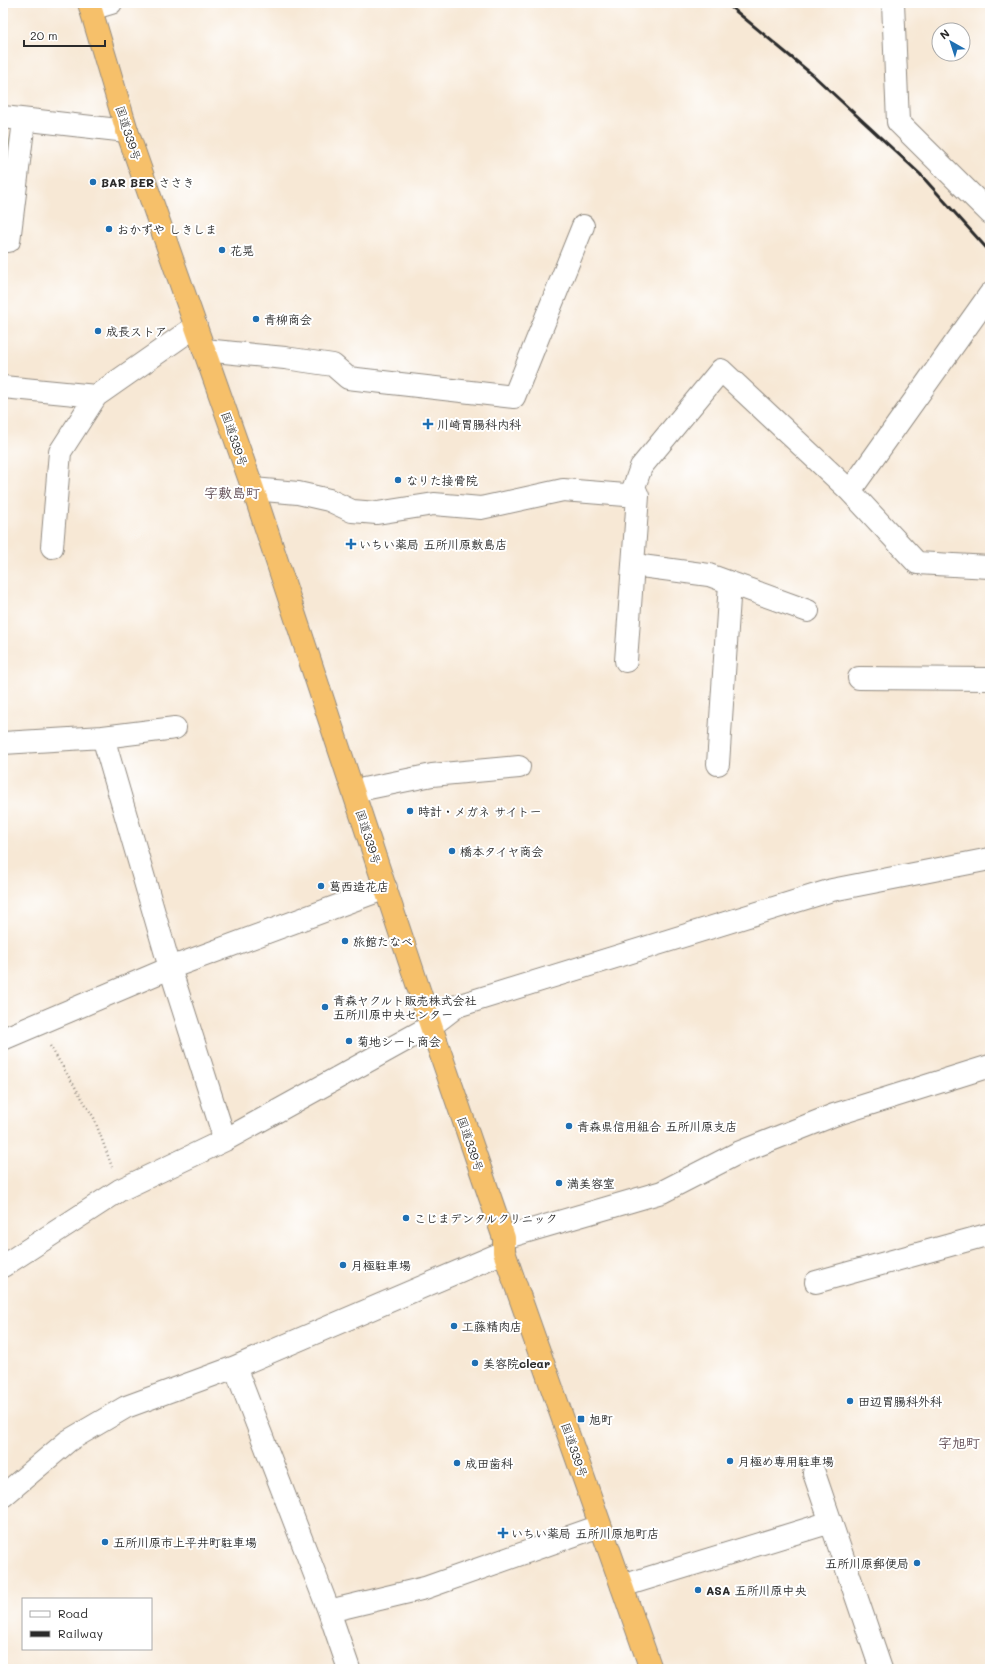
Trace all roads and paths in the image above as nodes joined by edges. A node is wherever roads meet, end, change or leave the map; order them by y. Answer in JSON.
{"nodes":[{"id":1,"x":893,"y":3,"type":"edge"},
{"id":2,"x":97,"y":5,"type":"edge"},
{"id":3,"x":3,"y":117,"type":"edge"},
{"id":4,"x":24,"y":121,"type":"junction"},
{"id":5,"x":127,"y":131,"type":"junction"},
{"id":6,"x":990,"y":213,"type":"edge"},
{"id":7,"x":583,"y":226,"type":"dead end"},
{"id":8,"x":3,"y":240,"type":"edge"},
{"id":9,"x":990,"y":294,"type":"edge"},
{"id":10,"x":196,"y":326,"type":"junction"},
{"id":11,"x":204,"y":350,"type":"junction"},
{"id":12,"x":3,"y":387,"type":"edge"},
{"id":13,"x":96,"y":396,"type":"junction"},
{"id":14,"x":253,"y":489,"type":"junction"},
{"id":15,"x":850,"y":491,"type":"junction"},
{"id":16,"x":638,"y":496,"type":"junction"},
{"id":17,"x":52,"y":546,"type":"dead end"},
{"id":18,"x":634,"y":566,"type":"junction"},
{"id":19,"x":990,"y":567,"type":"edge"},
{"id":20,"x":730,"y":583,"type":"junction"},
{"id":21,"x":808,"y":611,"type":"dead end"},
{"id":22,"x":626,"y":661,"type":"dead end"},
{"id":23,"x":859,"y":678,"type":"dead end"},
{"id":24,"x":990,"y":679,"type":"edge"},
{"id":25,"x":175,"y":728,"type":"dead end"},
{"id":26,"x":103,"y":737,"type":"junction"},
{"id":27,"x":3,"y":743,"type":"edge"},
{"id":28,"x":718,"y":764,"type":"dead end"},
{"id":29,"x":519,"y":767,"type":"dead end"},
{"id":30,"x":354,"y":792,"type":"junction"},
{"id":31,"x":990,"y":859,"type":"edge"},
{"id":32,"x":386,"y":888,"type":"junction"},
{"id":33,"x":170,"y":968,"type":"junction"},
{"id":34,"x":37,"y":1025,"type":"junction"},
{"id":35,"x":431,"y":1026,"type":"junction"},
{"id":36,"x":3,"y":1040,"type":"edge"},
{"id":37,"x":990,"y":1066,"type":"edge"},
{"id":38,"x":225,"y":1140,"type":"junction"},
{"id":39,"x":120,"y":1190,"type":"junction"},
{"id":40,"x":990,"y":1234,"type":"edge"},
{"id":41,"x":504,"y":1245,"type":"junction"},
{"id":42,"x":3,"y":1266,"type":"edge"},
{"id":43,"x":816,"y":1282,"type":"dead end"},
{"id":44,"x":235,"y":1367,"type":"junction"},
{"id":45,"x":814,"y":1473,"type":"dead end"},
{"id":46,"x":3,"y":1496,"type":"edge"},
{"id":47,"x":831,"y":1522,"type":"junction"},
{"id":48,"x":600,"y":1526,"type":"junction"},
{"id":49,"x":622,"y":1586,"type":"junction"},
{"id":50,"x":329,"y":1611,"type":"junction"},
{"id":51,"x":349,"y":1669,"type":"edge"},
{"id":52,"x":651,"y":1669,"type":"edge"},
{"id":53,"x":881,"y":1669,"type":"edge"}],
"edges":[{"from":1,"to":6,"type":"street"},
{"from":2,"to":5,"type":"highway","name":"国道339号"},
{"from":3,"to":4,"type":"street"},
{"from":4,"to":5,"type":"street"},
{"from":4,"to":8,"type":"street"},
{"from":5,"to":10,"type":"highway","name":"国道339号"},
{"from":7,"to":11,"type":"street"},
{"from":9,"to":15,"type":"street"},
{"from":10,"to":11,"type":"highway","name":"国道339号"},
{"from":10,"to":13,"type":"street"},
{"from":11,"to":14,"type":"highway","name":"国道339号"},
{"from":12,"to":13,"type":"street"},
{"from":13,"to":17,"type":"street"},
{"from":14,"to":16,"type":"street"},
{"from":14,"to":30,"type":"highway","name":"国道339号"},
{"from":15,"to":16,"type":"street"},
{"from":15,"to":19,"type":"street"},
{"from":16,"to":18,"type":"street"},
{"from":18,"to":20,"type":"street"},
{"from":18,"to":22,"type":"street"},
{"from":20,"to":21,"type":"street"},
{"from":20,"to":28,"type":"street"},
{"from":23,"to":24,"type":"street"},
{"from":25,"to":26,"type":"street"},
{"from":26,"to":27,"type":"street"},
{"from":26,"to":33,"type":"street"},
{"from":29,"to":30,"type":"street"},
{"from":30,"to":32,"type":"highway","name":"国道339号"},
{"from":31,"to":35,"type":"street"},
{"from":32,"to":33,"type":"street"},
{"from":32,"to":35,"type":"highway","name":"国道339号"},
{"from":33,"to":34,"type":"street"},
{"from":33,"to":38,"type":"street"},
{"from":34,"to":36,"type":"street"},
{"from":34,"to":39,"type":"path"},
{"from":35,"to":38,"type":"street"},
{"from":35,"to":41,"type":"highway","name":"国道339号"},
{"from":37,"to":41,"type":"street"},
{"from":38,"to":39,"type":"street"},
{"from":39,"to":42,"type":"street"},
{"from":40,"to":43,"type":"street"},
{"from":41,"to":44,"type":"street"},
{"from":41,"to":48,"type":"highway","name":"国道339号"},
{"from":44,"to":46,"type":"street"},
{"from":44,"to":50,"type":"street"},
{"from":45,"to":47,"type":"street"},
{"from":47,"to":49,"type":"street"},
{"from":47,"to":53,"type":"street"},
{"from":48,"to":49,"type":"highway","name":"国道339号"},
{"from":48,"to":50,"type":"street"},
{"from":49,"to":52,"type":"highway","name":"国道339号"},
{"from":50,"to":51,"type":"street"}]}
